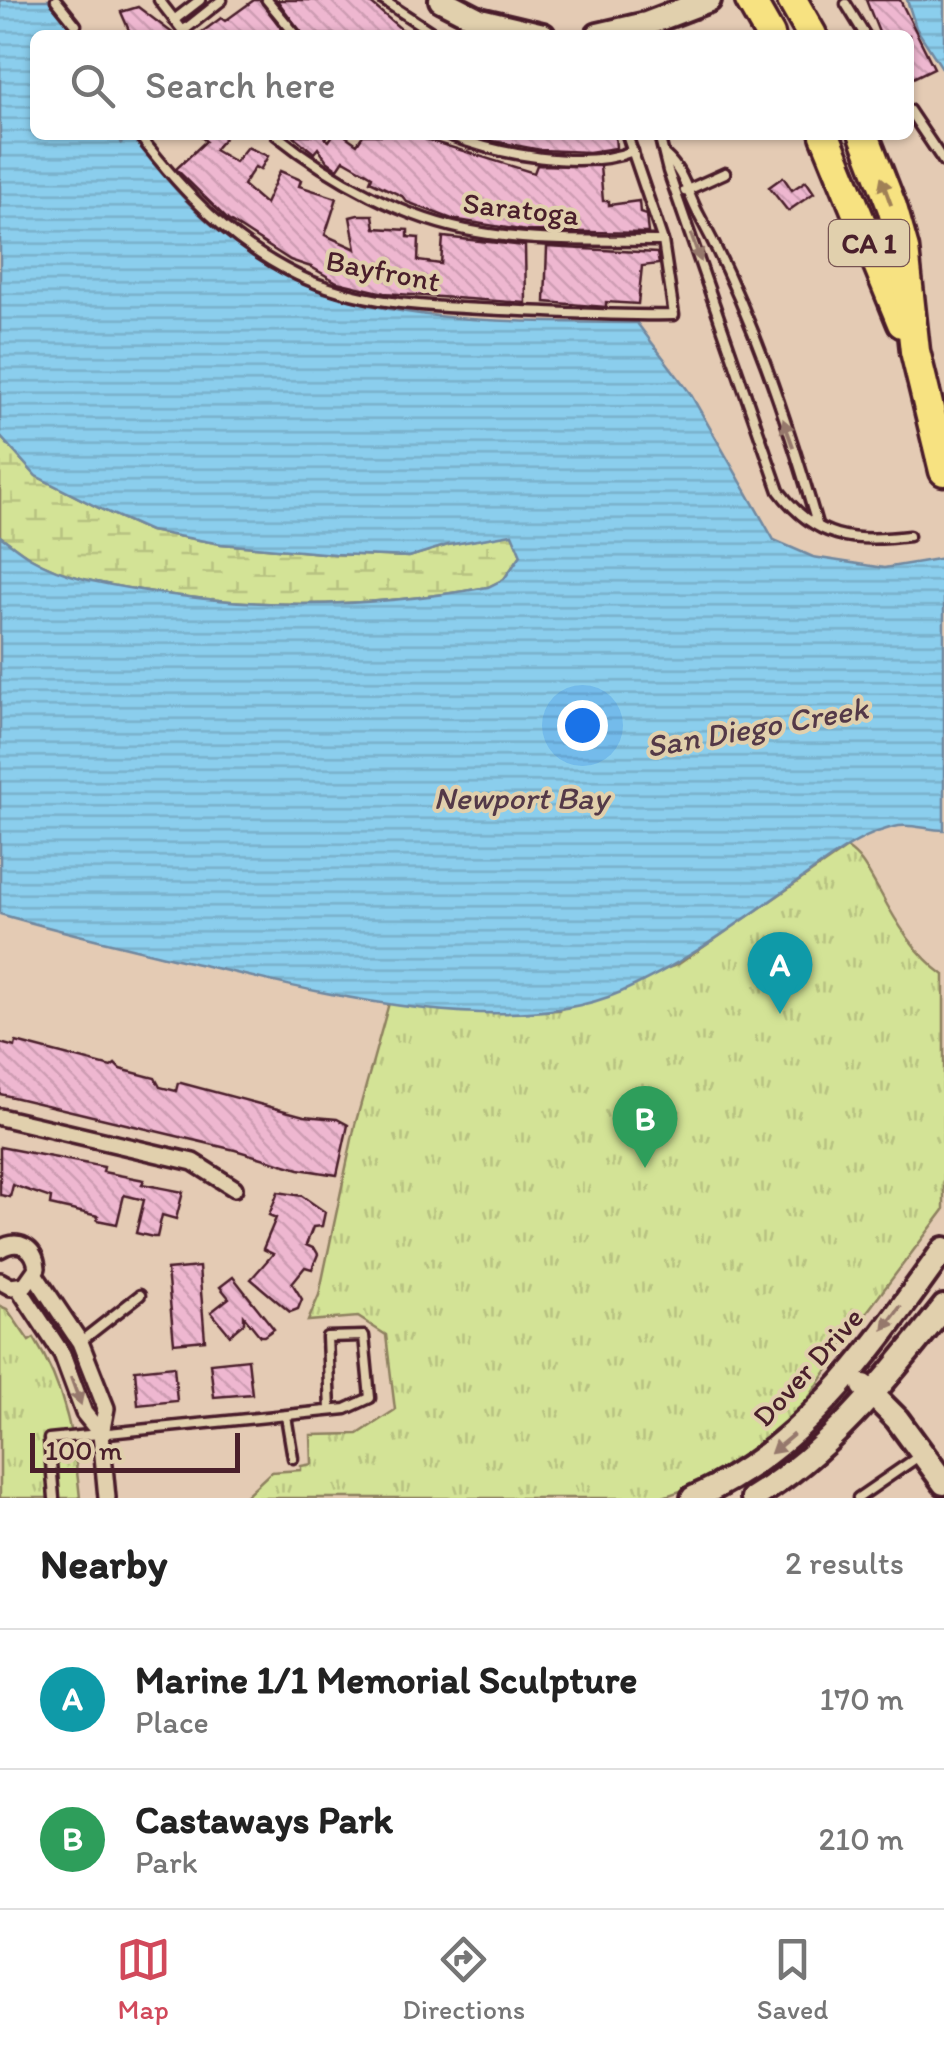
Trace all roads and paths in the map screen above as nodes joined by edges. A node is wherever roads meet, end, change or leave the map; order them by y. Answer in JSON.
{"nodes":[{"id":1,"x":56,"y":0,"type":"edge"},
{"id":2,"x":159,"y":0,"type":"edge"},
{"id":3,"x":200,"y":0,"type":"edge"},
{"id":4,"x":222,"y":0,"type":"edge"},
{"id":5,"x":267,"y":0,"type":"edge"},
{"id":6,"x":383,"y":0,"type":"edge"},
{"id":7,"x":441,"y":0,"type":"edge"},
{"id":8,"x":709,"y":0,"type":"edge"},
{"id":9,"x":750,"y":0,"type":"edge"},
{"id":10,"x":792,"y":0,"type":"edge"},
{"id":11,"x":848,"y":1,"type":"edge"},
{"id":12,"x":174,"y":20,"type":"junction"},
{"id":13,"x":76,"y":26,"type":"dead end"},
{"id":14,"x":182,"y":30,"type":"edge"},
{"id":15,"x":187,"y":30,"type":"edge"},
{"id":16,"x":292,"y":30,"type":"edge"},
{"id":17,"x":428,"y":30,"type":"edge"},
{"id":18,"x":521,"y":30,"type":"edge"},
{"id":19,"x":633,"y":30,"type":"edge"},
{"id":20,"x":767,"y":30,"type":"edge"},
{"id":21,"x":809,"y":30,"type":"edge"},
{"id":22,"x":862,"y":30,"type":"edge"},
{"id":23,"x":914,"y":119,"type":"edge"},
{"id":24,"x":143,"y":140,"type":"edge"},
{"id":25,"x":283,"y":140,"type":"edge"},
{"id":26,"x":462,"y":140,"type":"edge"},
{"id":27,"x":629,"y":140,"type":"edge"},
{"id":28,"x":661,"y":140,"type":"edge"},
{"id":29,"x":827,"y":140,"type":"edge"},
{"id":30,"x":869,"y":140,"type":"edge"},
{"id":31,"x":633,"y":150,"type":"junction"},
{"id":32,"x":666,"y":156,"type":"junction"},
{"id":33,"x":944,"y":162,"type":"edge"},
{"id":34,"x":726,"y":172,"type":"dead end"},
{"id":35,"x":688,"y":190,"type":"junction"},
{"id":36,"x":676,"y":195,"type":"junction"},
{"id":37,"x":663,"y":241,"type":"junction"},
{"id":38,"x":914,"y":352,"type":"junction"},
{"id":39,"x":944,"y":470,"type":"edge"},
{"id":40,"x":817,"y":526,"type":"junction"},
{"id":41,"x":909,"y":536,"type":"dead end"},
{"id":42,"x":0,"y":1117,"type":"edge"},
{"id":43,"x":234,"y":1188,"type":"dead end"},
{"id":44,"x":1,"y":1247,"type":"edge"},
{"id":45,"x":944,"y":1249,"type":"edge"},
{"id":46,"x":34,"y":1275,"type":"junction"},
{"id":47,"x":0,"y":1281,"type":"edge"},
{"id":48,"x":18,"y":1287,"type":"junction"},
{"id":49,"x":140,"y":1294,"type":"dead end"},
{"id":50,"x":944,"y":1307,"type":"edge"},
{"id":51,"x":80,"y":1342,"type":"junction"},
{"id":52,"x":61,"y":1352,"type":"junction"},
{"id":53,"x":850,"y":1374,"type":"junction"},
{"id":54,"x":875,"y":1394,"type":"junction"},
{"id":55,"x":330,"y":1410,"type":"junction"},
{"id":56,"x":286,"y":1416,"type":"junction"},
{"id":57,"x":101,"y":1434,"type":"junction"},
{"id":58,"x":922,"y":1454,"type":"junction"},
{"id":59,"x":294,"y":1458,"type":"dead end"},
{"id":60,"x":944,"y":1483,"type":"edge"},
{"id":61,"x":873,"y":1488,"type":"junction"},
{"id":62,"x":54,"y":1498,"type":"edge"},
{"id":63,"x":107,"y":1498,"type":"edge"},
{"id":64,"x":694,"y":1498,"type":"edge"},
{"id":65,"x":753,"y":1498,"type":"edge"},
{"id":66,"x":858,"y":1498,"type":"edge"},
{"id":67,"x":879,"y":1498,"type":"edge"}],
"edges":[{"from":1,"to":13,"type":"lane"},
{"from":2,"to":12,"type":"lane"},
{"from":3,"to":12,"type":"lane"},
{"from":4,"to":15,"type":"lane"},
{"from":5,"to":16,"type":"lane"},
{"from":6,"to":17,"type":"lane"},
{"from":7,"to":18,"type":"street"},
{"from":8,"to":19,"type":"street"},
{"from":9,"to":20,"type":"highway"},
{"from":10,"to":21,"type":"highway"},
{"from":11,"to":22,"type":"lane"},
{"from":12,"to":14,"type":"lane"},
{"from":23,"to":33,"type":"lane"},
{"from":24,"to":37,"type":"lane","name":"Bayfront"},
{"from":25,"to":37,"type":"lane","name":"Saratoga"},
{"from":26,"to":31,"type":"lane"},
{"from":27,"to":31,"type":"lane"},
{"from":28,"to":32,"type":"lane"},
{"from":29,"to":38,"type":"highway","number":"CA 1"},
{"from":38,"to":30,"type":"highway","number":"CA 1","one_way":true},
{"from":31,"to":37,"type":"lane"},
{"from":32,"to":35,"type":"lane"},
{"from":32,"to":36,"type":"lane"},
{"from":34,"to":35,"type":"lane"},
{"from":35,"to":36,"type":"lane"},
{"from":40,"to":35,"type":"lane","one_way":true},
{"from":36,"to":40,"type":"lane","one_way":true},
{"from":38,"to":39,"type":"highway","number":"CA 1"},
{"from":40,"to":41,"type":"lane"},
{"from":42,"to":43,"type":"street"},
{"from":44,"to":46,"type":"street"},
{"from":45,"to":53,"type":"street","name":"Dover Drive","one_way":true},
{"from":46,"to":48,"type":"street"},
{"from":46,"to":51,"type":"street"},
{"from":47,"to":48,"type":"street"},
{"from":48,"to":52,"type":"street"},
{"from":49,"to":51,"type":"lane"},
{"from":50,"to":54,"type":"street","name":"Dover Drive"},
{"from":51,"to":52,"type":"street"},
{"from":51,"to":57,"type":"street"},
{"from":52,"to":57,"type":"street","one_way":true},
{"from":53,"to":54,"type":"street"},
{"from":53,"to":64,"type":"street","name":"Dover Drive","one_way":true},
{"from":54,"to":58,"type":"street"},
{"from":54,"to":65,"type":"street","name":"Dover Drive"},
{"from":55,"to":55,"type":"lane"},
{"from":55,"to":56,"type":"lane"},
{"from":56,"to":57,"type":"lane"},
{"from":56,"to":59,"type":"lane"},
{"from":57,"to":62,"type":"lane"},
{"from":57,"to":63,"type":"street"},
{"from":58,"to":60,"type":"street"},
{"from":58,"to":61,"type":"lane"},
{"from":61,"to":66,"type":"lane"},
{"from":61,"to":67,"type":"lane"}]}
